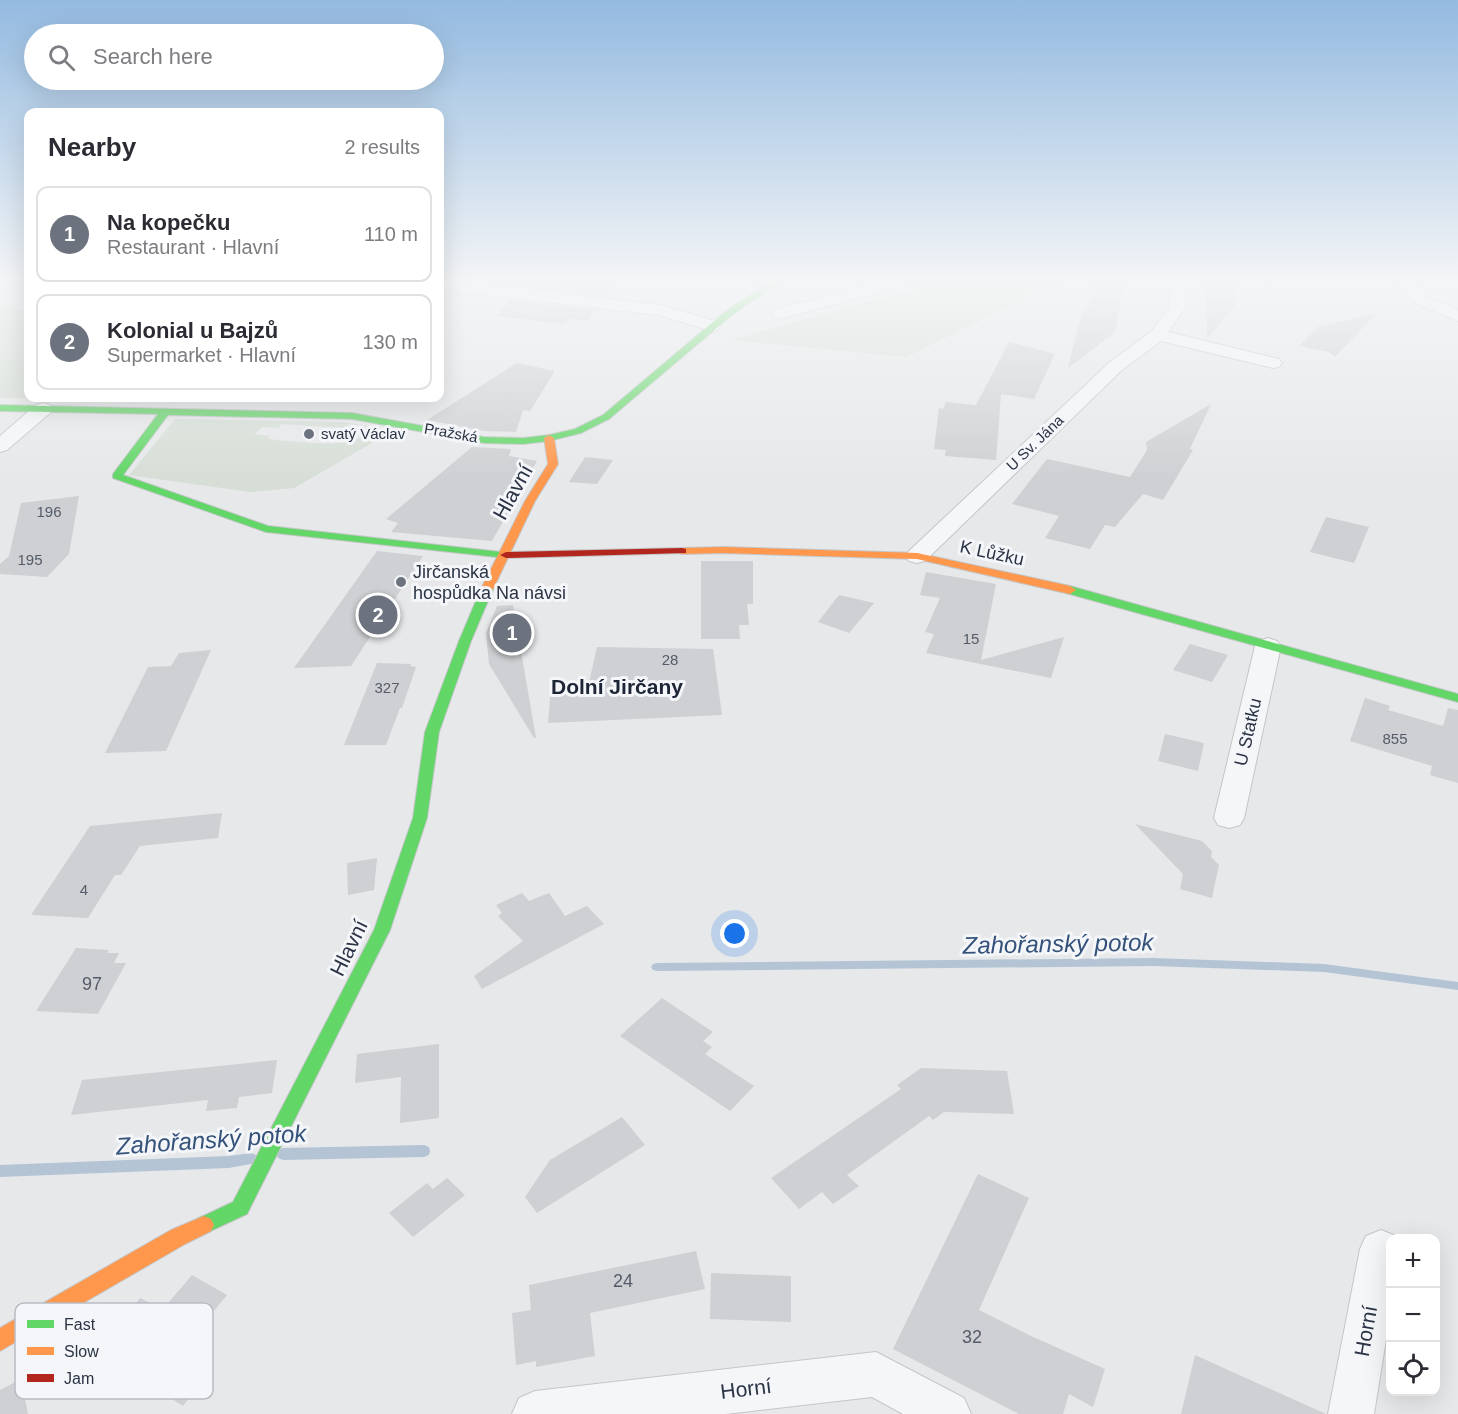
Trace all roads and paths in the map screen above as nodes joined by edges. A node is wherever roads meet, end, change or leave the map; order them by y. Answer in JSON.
{"nodes":[{"id":1,"x":689,"y":346,"type":"edge"},
{"id":2,"x":1143,"y":346,"type":"edge"},
{"id":3,"x":1203,"y":346,"type":"edge"},
{"id":4,"x":1273,"y":363,"type":"dead end"},
{"id":5,"x":0,"y":408,"type":"edge"},
{"id":6,"x":43,"y":410,"type":"junction"},
{"id":7,"x":165,"y":412,"type":"junction"},
{"id":8,"x":549,"y":438,"type":"junction"},
{"id":9,"x":0,"y":446,"type":"edge"},
{"id":10,"x":503,"y":555,"type":"junction"},
{"id":11,"x":917,"y":556,"type":"junction"},
{"id":12,"x":1268,"y":646,"type":"junction"},
{"id":13,"x":1458,"y":698,"type":"edge"},
{"id":14,"x":1229,"y":818,"type":"dead end"},
{"id":15,"x":1381,"y":1249,"type":"dead end"},
{"id":16,"x":64,"y":1303,"type":"edge"},
{"id":17,"x":15,"y":1331,"type":"edge"},
{"id":18,"x":0,"y":1340,"type":"edge"},
{"id":19,"x":535,"y":1414,"type":"edge"},
{"id":20,"x":948,"y":1414,"type":"edge"},
{"id":21,"x":1351,"y":1414,"type":"edge"}],
"edges":[{"from":1,"to":8,"type":"street","name":"Pražská"},
{"from":2,"to":11,"type":"street","name":"U Sv. Jána"},
{"from":3,"to":4,"type":"street"},
{"from":5,"to":6,"type":"street","name":"Pražská"},
{"from":6,"to":7,"type":"street","name":"Pražská"},
{"from":6,"to":9,"type":"street"},
{"from":7,"to":8,"type":"street","name":"Pražská"},
{"from":7,"to":10,"type":"street","name":"K Lůžku"},
{"from":8,"to":10,"type":"street","name":"Hlavní"},
{"from":10,"to":11,"type":"street","name":"K Lůžku"},
{"from":10,"to":16,"type":"street","name":"Hlavní"},
{"from":11,"to":12,"type":"street","name":"K Lůžku"},
{"from":12,"to":13,"type":"street","name":"K Lůžku"},
{"from":12,"to":14,"type":"street","name":"U Statku"},
{"from":15,"to":21,"type":"street","name":"Horní"},
{"from":17,"to":18,"type":"street","name":"Hlavní"},
{"from":19,"to":20,"type":"street","name":"Horní"}]}
